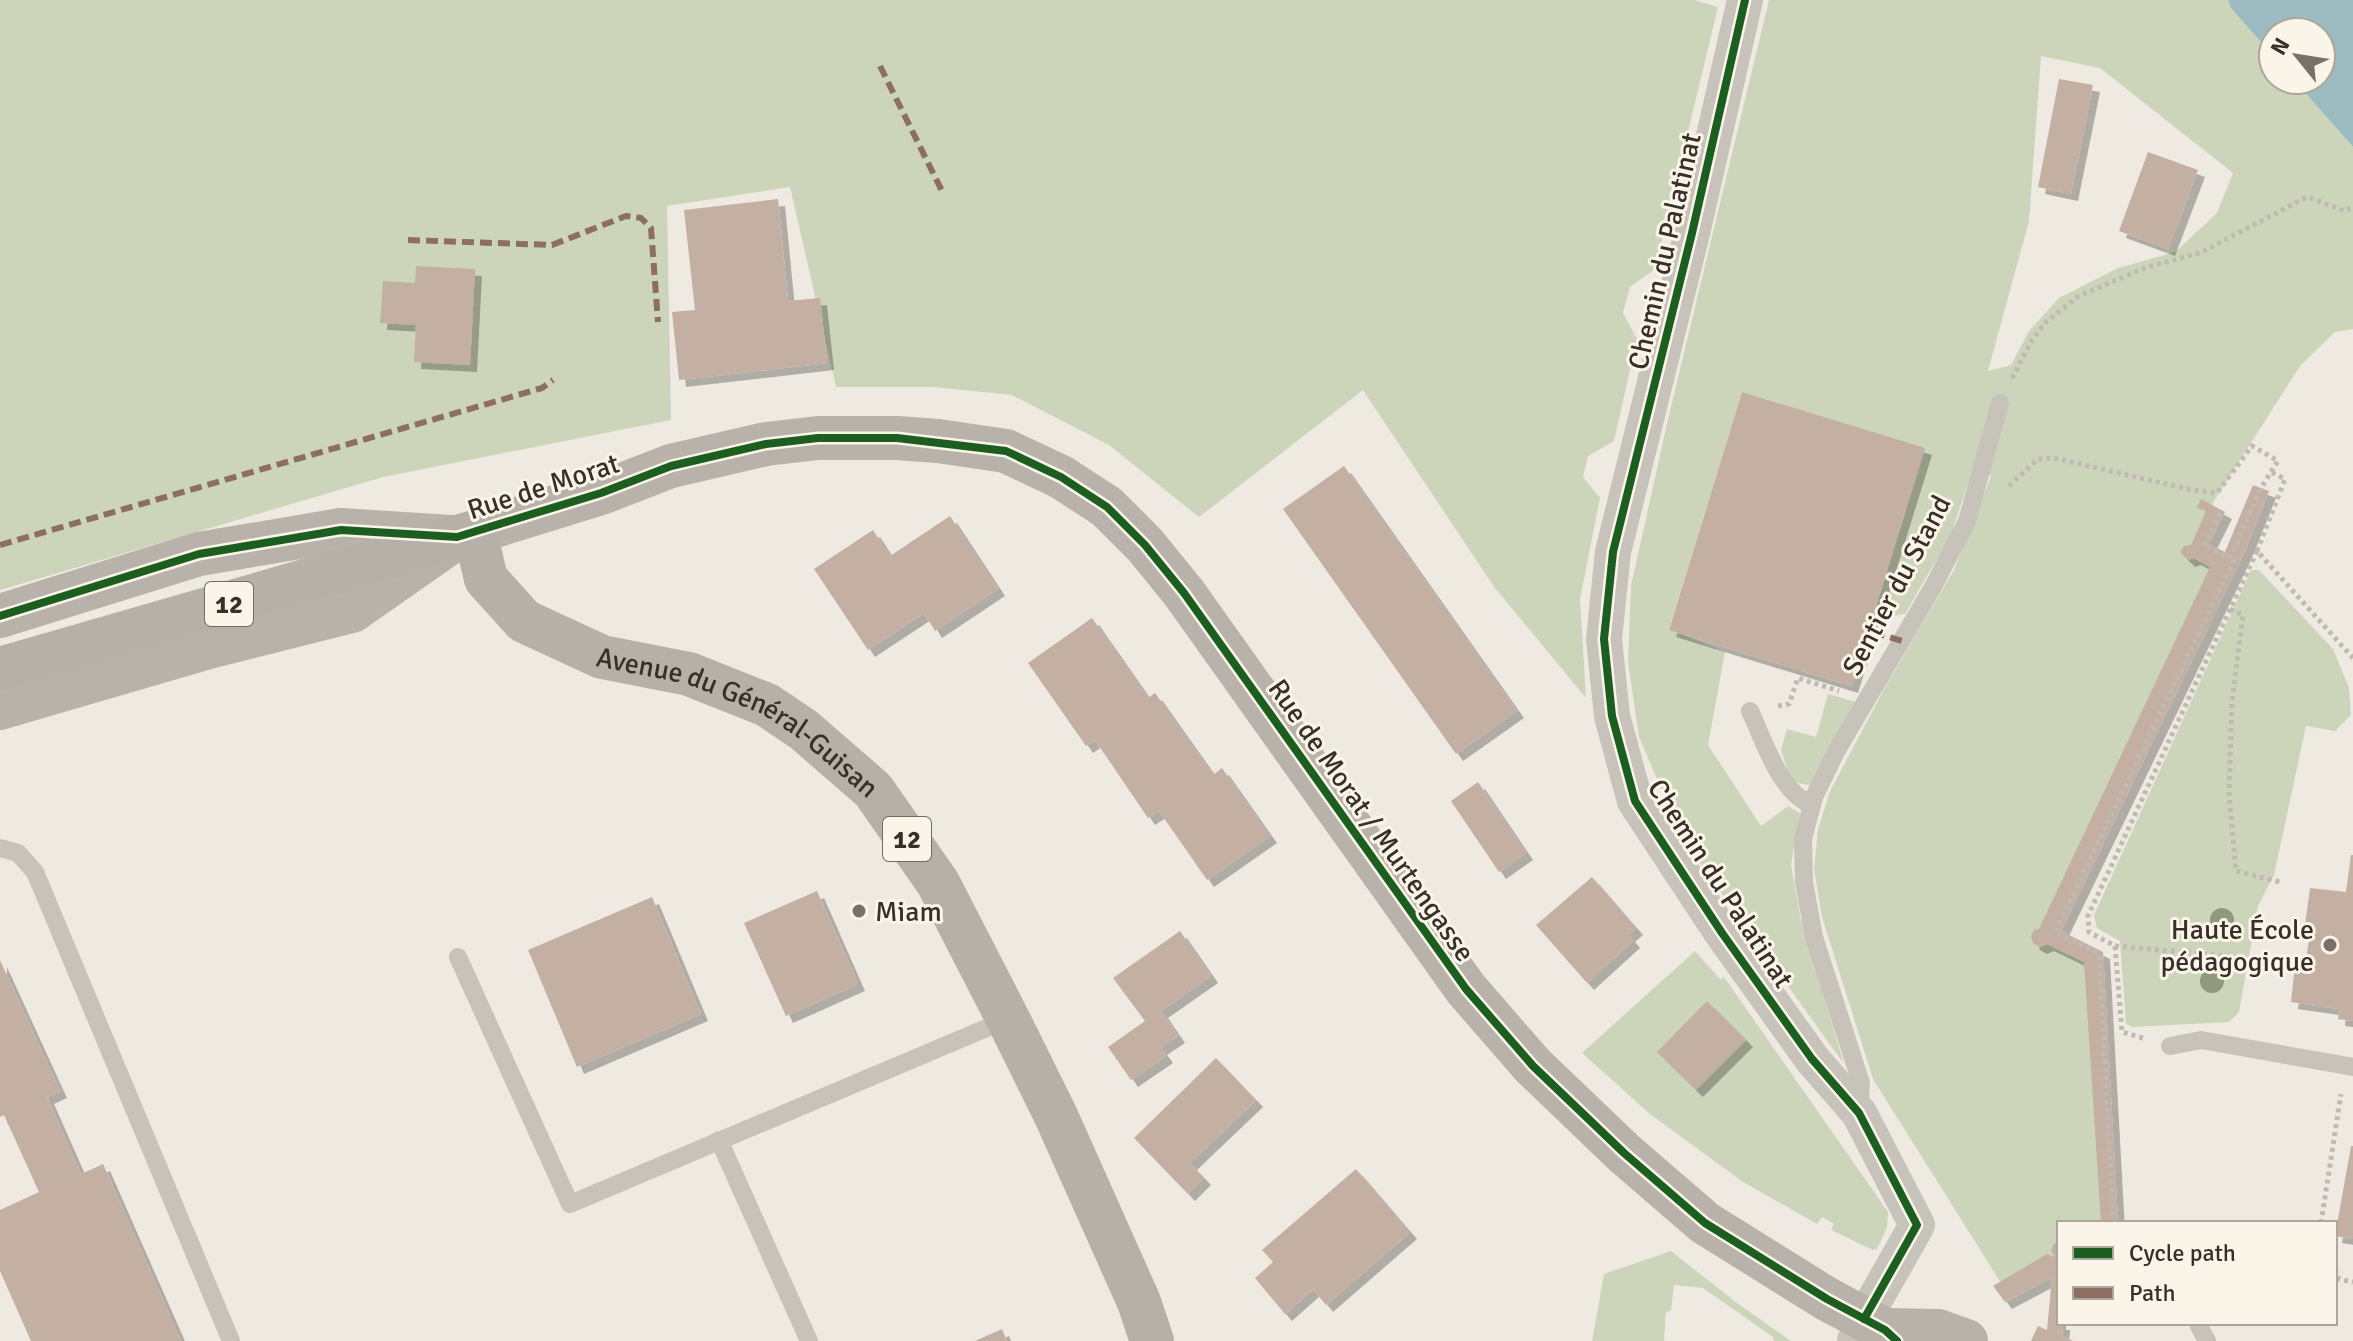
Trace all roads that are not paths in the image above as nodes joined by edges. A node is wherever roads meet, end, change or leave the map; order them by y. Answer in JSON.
{"nodes":[{"id":1,"x":1745,"y":0,"type":"edge"},
{"id":2,"x":2000,"y":403,"type":"road end"},
{"id":3,"x":818,"y":438,"type":"joint"},
{"id":4,"x":466,"y":535,"type":"junction"},
{"id":5,"x":0,"y":616,"type":"edge"},
{"id":6,"x":0,"y":669,"type":"edge"},
{"id":7,"x":0,"y":708,"type":"edge"},
{"id":8,"x":1750,"y":711,"type":"road end"},
{"id":9,"x":1812,"y":805,"type":"junction"},
{"id":10,"x":0,"y":848,"type":"edge"},
{"id":11,"x":458,"y":957,"type":"dead end"},
{"id":12,"x":1008,"y":1019,"type":"junction"},
{"id":13,"x":2170,"y":1046,"type":"road end"},
{"id":14,"x":2349,"y":1067,"type":"edge"},
{"id":15,"x":1859,"y":1113,"type":"junction"},
{"id":16,"x":719,"y":1140,"type":"junction"},
{"id":17,"x":1875,"y":1333,"type":"edge"},
{"id":18,"x":231,"y":1341,"type":"edge"},
{"id":19,"x":809,"y":1341,"type":"edge"},
{"id":20,"x":1152,"y":1341,"type":"edge"},
{"id":21,"x":1966,"y":1341,"type":"edge"}],
"edges":[{"from":1,"to":15,"type":"street","name":"Chemin du Palatinat"},
{"from":2,"to":9,"type":"lane","name":"Sentier du Stand"},
{"from":3,"to":4,"type":"main road","name":"Rue de Morat"},
{"from":3,"to":17,"type":"main road","name":"Rue de Morat / Murtengasse"},
{"from":4,"to":5,"type":"main road","name":"Rue de Morat"},
{"from":4,"to":6,"type":"main road","number":"12"},
{"from":4,"to":7,"type":"main road","name":"Rue de Morat"},
{"from":4,"to":12,"type":"main road","name":"Avenue du Général-Guisan","number":"12"},
{"from":8,"to":9,"type":"lane"},
{"from":9,"to":15,"type":"lane","name":"Sentier du Stand"},
{"from":10,"to":18,"type":"lane"},
{"from":11,"to":16,"type":"lane"},
{"from":12,"to":16,"type":"lane"},
{"from":12,"to":20,"type":"main road","name":"Avenue du Général-Guisan","number":"12"},
{"from":13,"to":14,"type":"lane"},
{"from":15,"to":17,"type":"street","name":"Chemin du Palatinat"},
{"from":16,"to":19,"type":"lane"},
{"from":17,"to":21,"type":"main road"}]}
